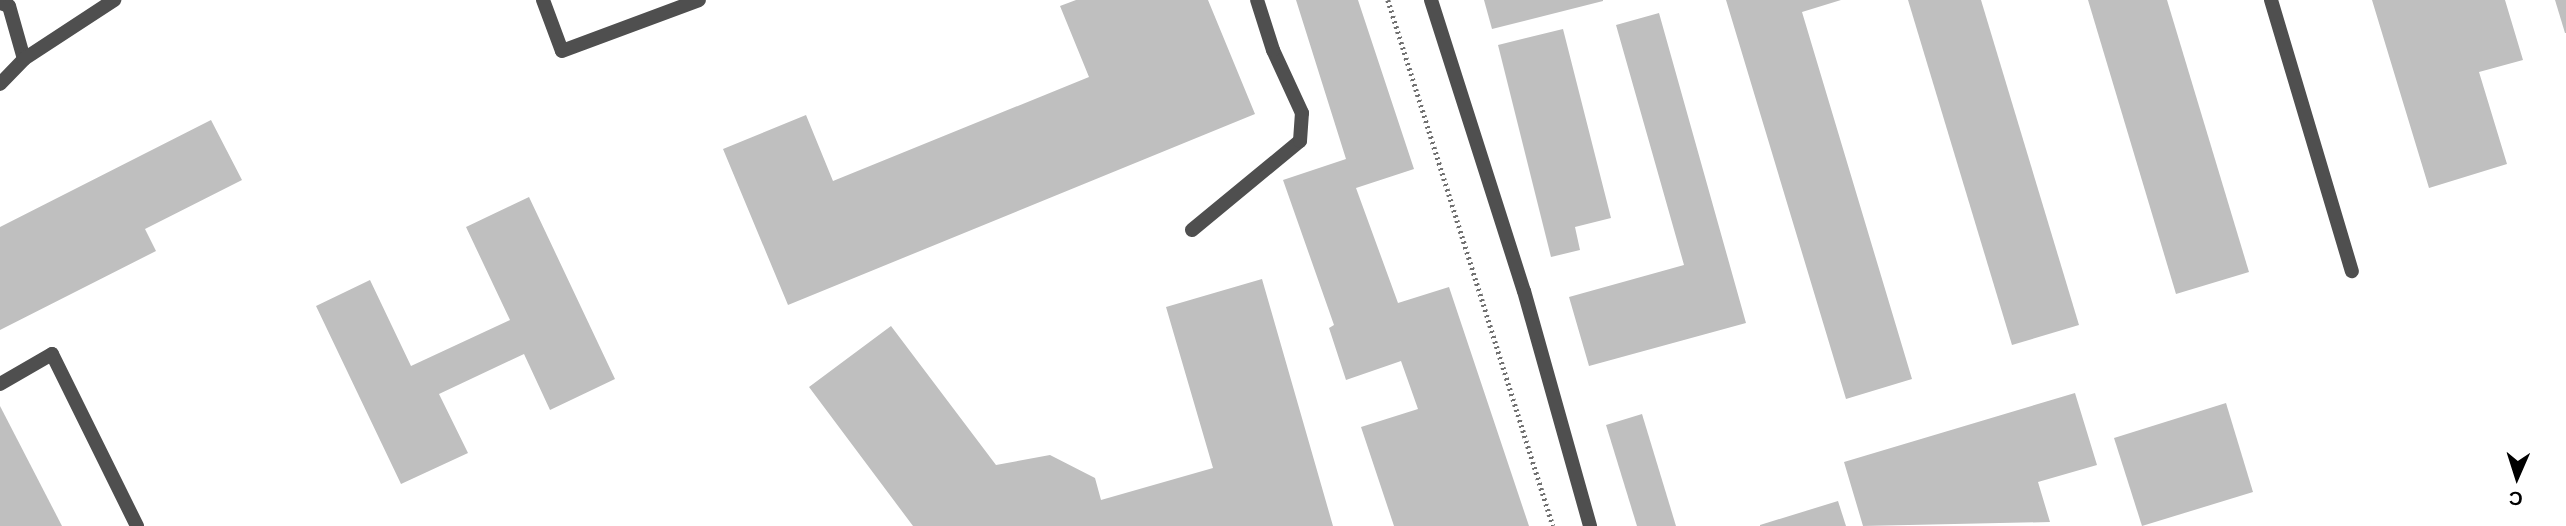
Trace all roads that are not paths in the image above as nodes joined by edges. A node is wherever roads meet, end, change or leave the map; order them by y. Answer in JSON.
{"nodes":[{"id":1,"x":114,"y":0,"type":"edge"},
{"id":2,"x":543,"y":0,"type":"edge"},
{"id":3,"x":699,"y":0,"type":"edge"},
{"id":4,"x":1257,"y":0,"type":"edge"},
{"id":5,"x":1431,"y":0,"type":"edge"},
{"id":6,"x":2271,"y":0,"type":"edge"},
{"id":7,"x":0,"y":3,"type":"edge"},
{"id":8,"x":24,"y":59,"type":"junction"},
{"id":9,"x":0,"y":83,"type":"edge"},
{"id":10,"x":1192,"y":230,"type":"dead end"},
{"id":11,"x":2352,"y":271,"type":"dead end"},
{"id":12,"x":0,"y":384,"type":"edge"},
{"id":13,"x":136,"y":526,"type":"edge"},
{"id":14,"x":1590,"y":526,"type":"edge"}],
"edges":[{"from":1,"to":8,"type":"street"},
{"from":2,"to":3,"type":"street"},
{"from":4,"to":10,"type":"street"},
{"from":5,"to":14,"type":"street"},
{"from":6,"to":11,"type":"street"},
{"from":7,"to":8,"type":"street"},
{"from":8,"to":9,"type":"street"},
{"from":12,"to":13,"type":"street"}]}
